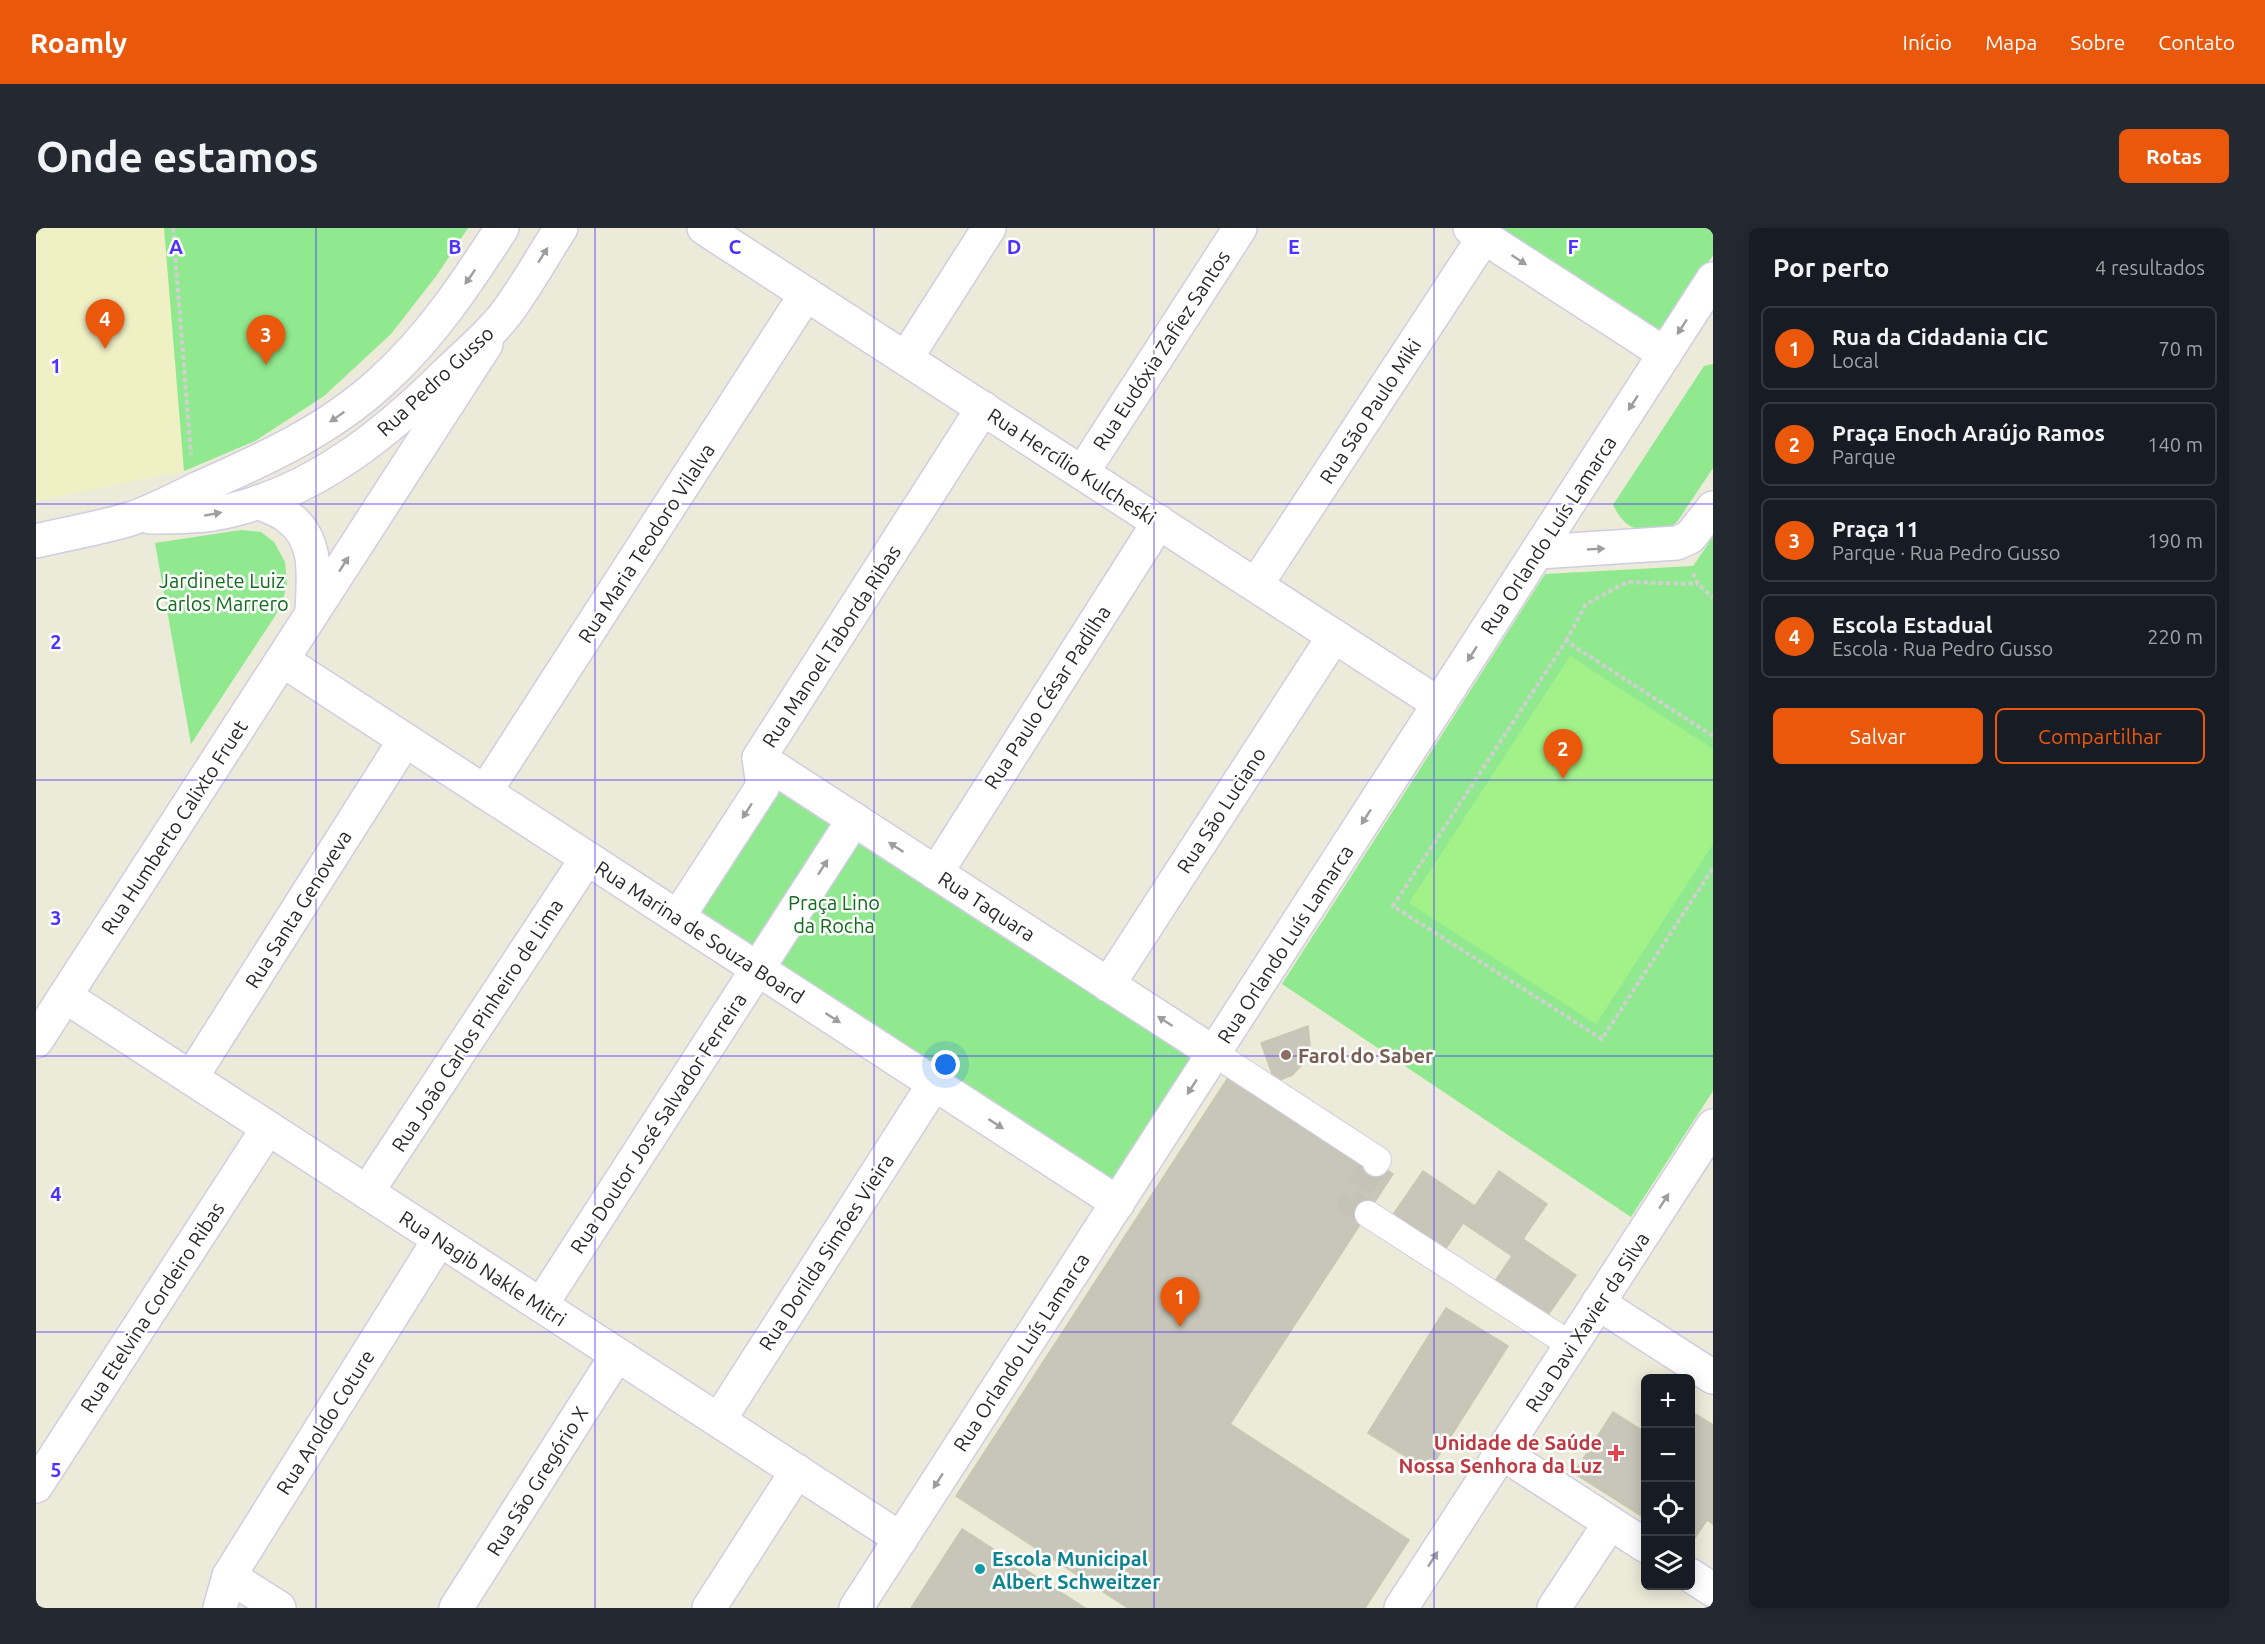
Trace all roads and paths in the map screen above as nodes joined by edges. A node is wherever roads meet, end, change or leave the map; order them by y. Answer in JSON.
{"nodes":[{"id":1,"x":173,"y":228,"type":"edge"},
{"id":2,"x":502,"y":228,"type":"edge"},
{"id":3,"x":561,"y":228,"type":"edge"},
{"id":4,"x":989,"y":228,"type":"edge"},
{"id":5,"x":1240,"y":228,"type":"edge"},
{"id":6,"x":1477,"y":232,"type":"edge"},
{"id":7,"x":724,"y":233,"type":"edge"},
{"id":8,"x":806,"y":294,"type":"junction"},
{"id":9,"x":1709,"y":295,"type":"edge"},
{"id":10,"x":503,"y":317,"type":"junction"},
{"id":11,"x":1665,"y":354,"type":"junction"},
{"id":12,"x":906,"y":358,"type":"junction"},
{"id":13,"x":983,"y":408,"type":"junction"},
{"id":14,"x":1082,"y":473,"type":"junction"},
{"id":15,"x":194,"y":490,"type":"junction"},
{"id":16,"x":258,"y":502,"type":"junction"},
{"id":17,"x":1713,"y":508,"type":"edge"},
{"id":18,"x":134,"y":518,"type":"junction"},
{"id":19,"x":1159,"y":522,"type":"junction"},
{"id":20,"x":36,"y":541,"type":"edge"},
{"id":21,"x":1538,"y":552,"type":"junction"},
{"id":22,"x":1698,"y":584,"type":"dead end"},
{"id":23,"x":1256,"y":585,"type":"junction"},
{"id":24,"x":312,"y":613,"type":"junction"},
{"id":25,"x":1334,"y":636,"type":"junction"},
{"id":26,"x":1566,"y":641,"type":"junction"},
{"id":27,"x":282,"y":660,"type":"junction"},
{"id":28,"x":1439,"y":704,"type":"junction"},
{"id":29,"x":1713,"y":736,"type":"edge"},
{"id":30,"x":405,"y":740,"type":"junction"},
{"id":31,"x":759,"y":758,"type":"junction"},
{"id":32,"x":485,"y":792,"type":"junction"},
{"id":33,"x":854,"y":819,"type":"junction"},
{"id":34,"x":587,"y":858,"type":"junction"},
{"id":35,"x":1713,"y":867,"type":"edge"},
{"id":36,"x":936,"y":873,"type":"junction"},
{"id":37,"x":678,"y":917,"type":"junction"},
{"id":38,"x":757,"y":969,"type":"junction"},
{"id":39,"x":1108,"y":984,"type":"junction"},
{"id":40,"x":65,"y":996,"type":"junction"},
{"id":41,"x":36,"y":1041,"type":"edge"},
{"id":42,"x":1214,"y":1053,"type":"junction"},
{"id":43,"x":191,"y":1078,"type":"junction"},
{"id":44,"x":934,"y":1084,"type":"junction"},
{"id":45,"x":1713,"y":1126,"type":"edge"},
{"id":46,"x":268,"y":1128,"type":"junction"},
{"id":47,"x":1376,"y":1163,"type":"dead end"},
{"id":48,"x":367,"y":1192,"type":"junction"},
{"id":49,"x":1118,"y":1203,"type":"junction"},
{"id":50,"x":1368,"y":1214,"type":"tunnel mouth"},
{"id":51,"x":439,"y":1239,"type":"junction"},
{"id":52,"x":1598,"y":1303,"type":"junction"},
{"id":53,"x":541,"y":1305,"type":"junction"},
{"id":54,"x":1571,"y":1346,"type":"junction"},
{"id":55,"x":617,"y":1355,"type":"junction"},
{"id":56,"x":1713,"y":1377,"type":"edge"},
{"id":57,"x":719,"y":1420,"type":"junction"},
{"id":58,"x":1502,"y":1453,"type":"junction"},
{"id":59,"x":797,"y":1471,"type":"junction"},
{"id":60,"x":36,"y":1486,"type":"edge"},
{"id":61,"x":1610,"y":1523,"type":"junction"},
{"id":62,"x":901,"y":1539,"type":"junction"},
{"id":63,"x":1641,"y":1543,"type":"edge"},
{"id":64,"x":229,"y":1576,"type":"junction"},
{"id":65,"x":1695,"y":1578,"type":"edge"},
{"id":66,"x":1713,"y":1590,"type":"edge"},
{"id":67,"x":220,"y":1608,"type":"edge"},
{"id":68,"x":279,"y":1608,"type":"edge"},
{"id":69,"x":456,"y":1608,"type":"edge"},
{"id":70,"x":710,"y":1608,"type":"edge"},
{"id":71,"x":856,"y":1608,"type":"edge"},
{"id":72,"x":1401,"y":1608,"type":"edge"},
{"id":73,"x":1554,"y":1608,"type":"edge"}],
"edges":[{"from":1,"to":15,"type":"path"},
{"from":2,"to":15,"type":"street","name":"Rua Pedro Gusso","one_way":true},
{"from":10,"to":3,"type":"street","name":"Rua Pedro Gusso","one_way":true},
{"from":4,"to":12,"type":"street"},
{"from":5,"to":14,"type":"street","name":"Rua Eudóxia Zafiez Santos"},
{"from":6,"to":11,"type":"street","one_way":true},
{"from":6,"to":23,"type":"street","name":"Rua São Paulo Miki"},
{"from":7,"to":8,"type":"street","name":"Rua Hercílio Kulcheski"},
{"from":8,"to":12,"type":"street","name":"Rua Hercílio Kulcheski"},
{"from":8,"to":32,"type":"street","name":"Rua Maria Teodoro Vilalva"},
{"from":9,"to":11,"type":"street","name":"Rua Orlando Luís Lamarca","one_way":true},
{"from":10,"to":16,"type":"street","name":"Rua Pedro Gusso"},
{"from":24,"to":10,"type":"street","name":"Rua Humberto Calixto Fruet","one_way":true},
{"from":11,"to":21,"type":"street","name":"Rua Orlando Luís Lamarca","one_way":true},
{"from":12,"to":13,"type":"street","name":"Rua Hercílio Kulcheski"},
{"from":13,"to":14,"type":"street","name":"Rua Hercílio Kulcheski"},
{"from":13,"to":31,"type":"street","name":"Rua Manoel Taborda Ribas"},
{"from":14,"to":19,"type":"street","name":"Rua Hercílio Kulcheski"},
{"from":15,"to":18,"type":"street","name":"Rua Pedro Gusso"},
{"from":18,"to":16,"type":"street","name":"Rua Pedro Gusso","one_way":true},
{"from":16,"to":24,"type":"street","name":"Rua Humberto Calixto Fruet"},
{"from":21,"to":17,"type":"street","one_way":true},
{"from":18,"to":20,"type":"street","name":"Rua Pedro Gusso"},
{"from":19,"to":23,"type":"street","name":"Rua Hercílio Kulcheski"},
{"from":19,"to":36,"type":"street","name":"Rua Paulo César Padilha"},
{"from":21,"to":28,"type":"street","name":"Rua Orlando Luís Lamarca","one_way":true},
{"from":22,"to":26,"type":"path"},
{"from":23,"to":25,"type":"street","name":"Rua Hercílio Kulcheski"},
{"from":24,"to":27,"type":"street","name":"Rua Humberto Calixto Fruet"},
{"from":25,"to":28,"type":"street","name":"Rua Hercílio Kulcheski"},
{"from":25,"to":39,"type":"street","name":"Rua São Luciano"},
{"from":26,"to":29,"type":"path"},
{"from":26,"to":35,"type":"path"},
{"from":27,"to":30,"type":"street","name":"Rua Marina de Souza Board"},
{"from":27,"to":40,"type":"street","name":"Rua Humberto Calixto Fruet"},
{"from":28,"to":42,"type":"street","name":"Rua Orlando Luís Lamarca","one_way":true},
{"from":30,"to":32,"type":"street","name":"Rua Marina de Souza Board"},
{"from":30,"to":43,"type":"street","name":"Rua Santa Genoveva"},
{"from":31,"to":33,"type":"street","name":"Rua Taquara"},
{"from":31,"to":37,"type":"street","name":"Rua Manoel Taborda Ribas","one_way":true},
{"from":32,"to":34,"type":"street","name":"Rua Marina de Souza Board"},
{"from":36,"to":33,"type":"street","name":"Rua Taquara","one_way":true},
{"from":38,"to":33,"type":"street","name":"Rua Doutor José Salvador Ferreira","one_way":true},
{"from":34,"to":37,"type":"street","name":"Rua Marina de Souza Board"},
{"from":34,"to":48,"type":"street","name":"Rua João Carlos Pinheiro de Lima"},
{"from":36,"to":39,"type":"street","name":"Rua Taquara"},
{"from":37,"to":38,"type":"street","name":"Rua Marina de Souza Board"},
{"from":38,"to":44,"type":"street","name":"Rua Marina de Souza Board","one_way":true},
{"from":38,"to":53,"type":"street","name":"Rua Doutor José Salvador Ferreira"},
{"from":42,"to":39,"type":"street","name":"Rua Taquara","one_way":true},
{"from":40,"to":41,"type":"street","name":"Rua Humberto Calixto Fruet"},
{"from":40,"to":43,"type":"street","name":"Rua Nagib Nakle Mitri"},
{"from":42,"to":47,"type":"street"},
{"from":42,"to":49,"type":"street","name":"Rua Orlando Luís Lamarca","one_way":true},
{"from":43,"to":46,"type":"street","name":"Rua Nagib Nakle Mitri"},
{"from":44,"to":49,"type":"street","name":"Rua Marina de Souza Board","one_way":true},
{"from":44,"to":57,"type":"street","name":"Rua Dorilda Simões Vieira"},
{"from":52,"to":45,"type":"street","name":"Rua Davi Xavier da Silva","one_way":true},
{"from":46,"to":48,"type":"street","name":"Rua Nagib Nakle Mitri"},
{"from":46,"to":60,"type":"street","name":"Rua Etelvina Cordeiro Ribas"},
{"from":48,"to":51,"type":"street","name":"Rua Nagib Nakle Mitri"},
{"from":49,"to":62,"type":"street","name":"Rua Orlando Luís Lamarca","one_way":true},
{"from":50,"to":54,"type":"street"},
{"from":51,"to":53,"type":"street","name":"Rua Nagib Nakle Mitri"},
{"from":51,"to":64,"type":"street","name":"Rua Aroldo Coture"},
{"from":52,"to":54,"type":"street","name":"Rua Davi Xavier da Silva"},
{"from":52,"to":56,"type":"street"},
{"from":53,"to":55,"type":"street","name":"Rua Nagib Nakle Mitri"},
{"from":54,"to":58,"type":"street","name":"Rua Davi Xavier da Silva"},
{"from":55,"to":57,"type":"street","name":"Rua Nagib Nakle Mitri"},
{"from":55,"to":69,"type":"street","name":"Rua São Gregório X"},
{"from":57,"to":59,"type":"street","name":"Rua Nagib Nakle Mitri"},
{"from":58,"to":61,"type":"street"},
{"from":72,"to":58,"type":"street","name":"Rua Davi Xavier da Silva","one_way":true},
{"from":59,"to":62,"type":"street","name":"Rua Nagib Nakle Mitri"},
{"from":59,"to":70,"type":"street"},
{"from":61,"to":63,"type":"street"},
{"from":61,"to":73,"type":"street"},
{"from":62,"to":71,"type":"street","name":"Rua Orlando Luís Lamarca"},
{"from":64,"to":67,"type":"street","name":"Rua Aroldo Coture"},
{"from":64,"to":68,"type":"street"},
{"from":65,"to":66,"type":"street"}]}
